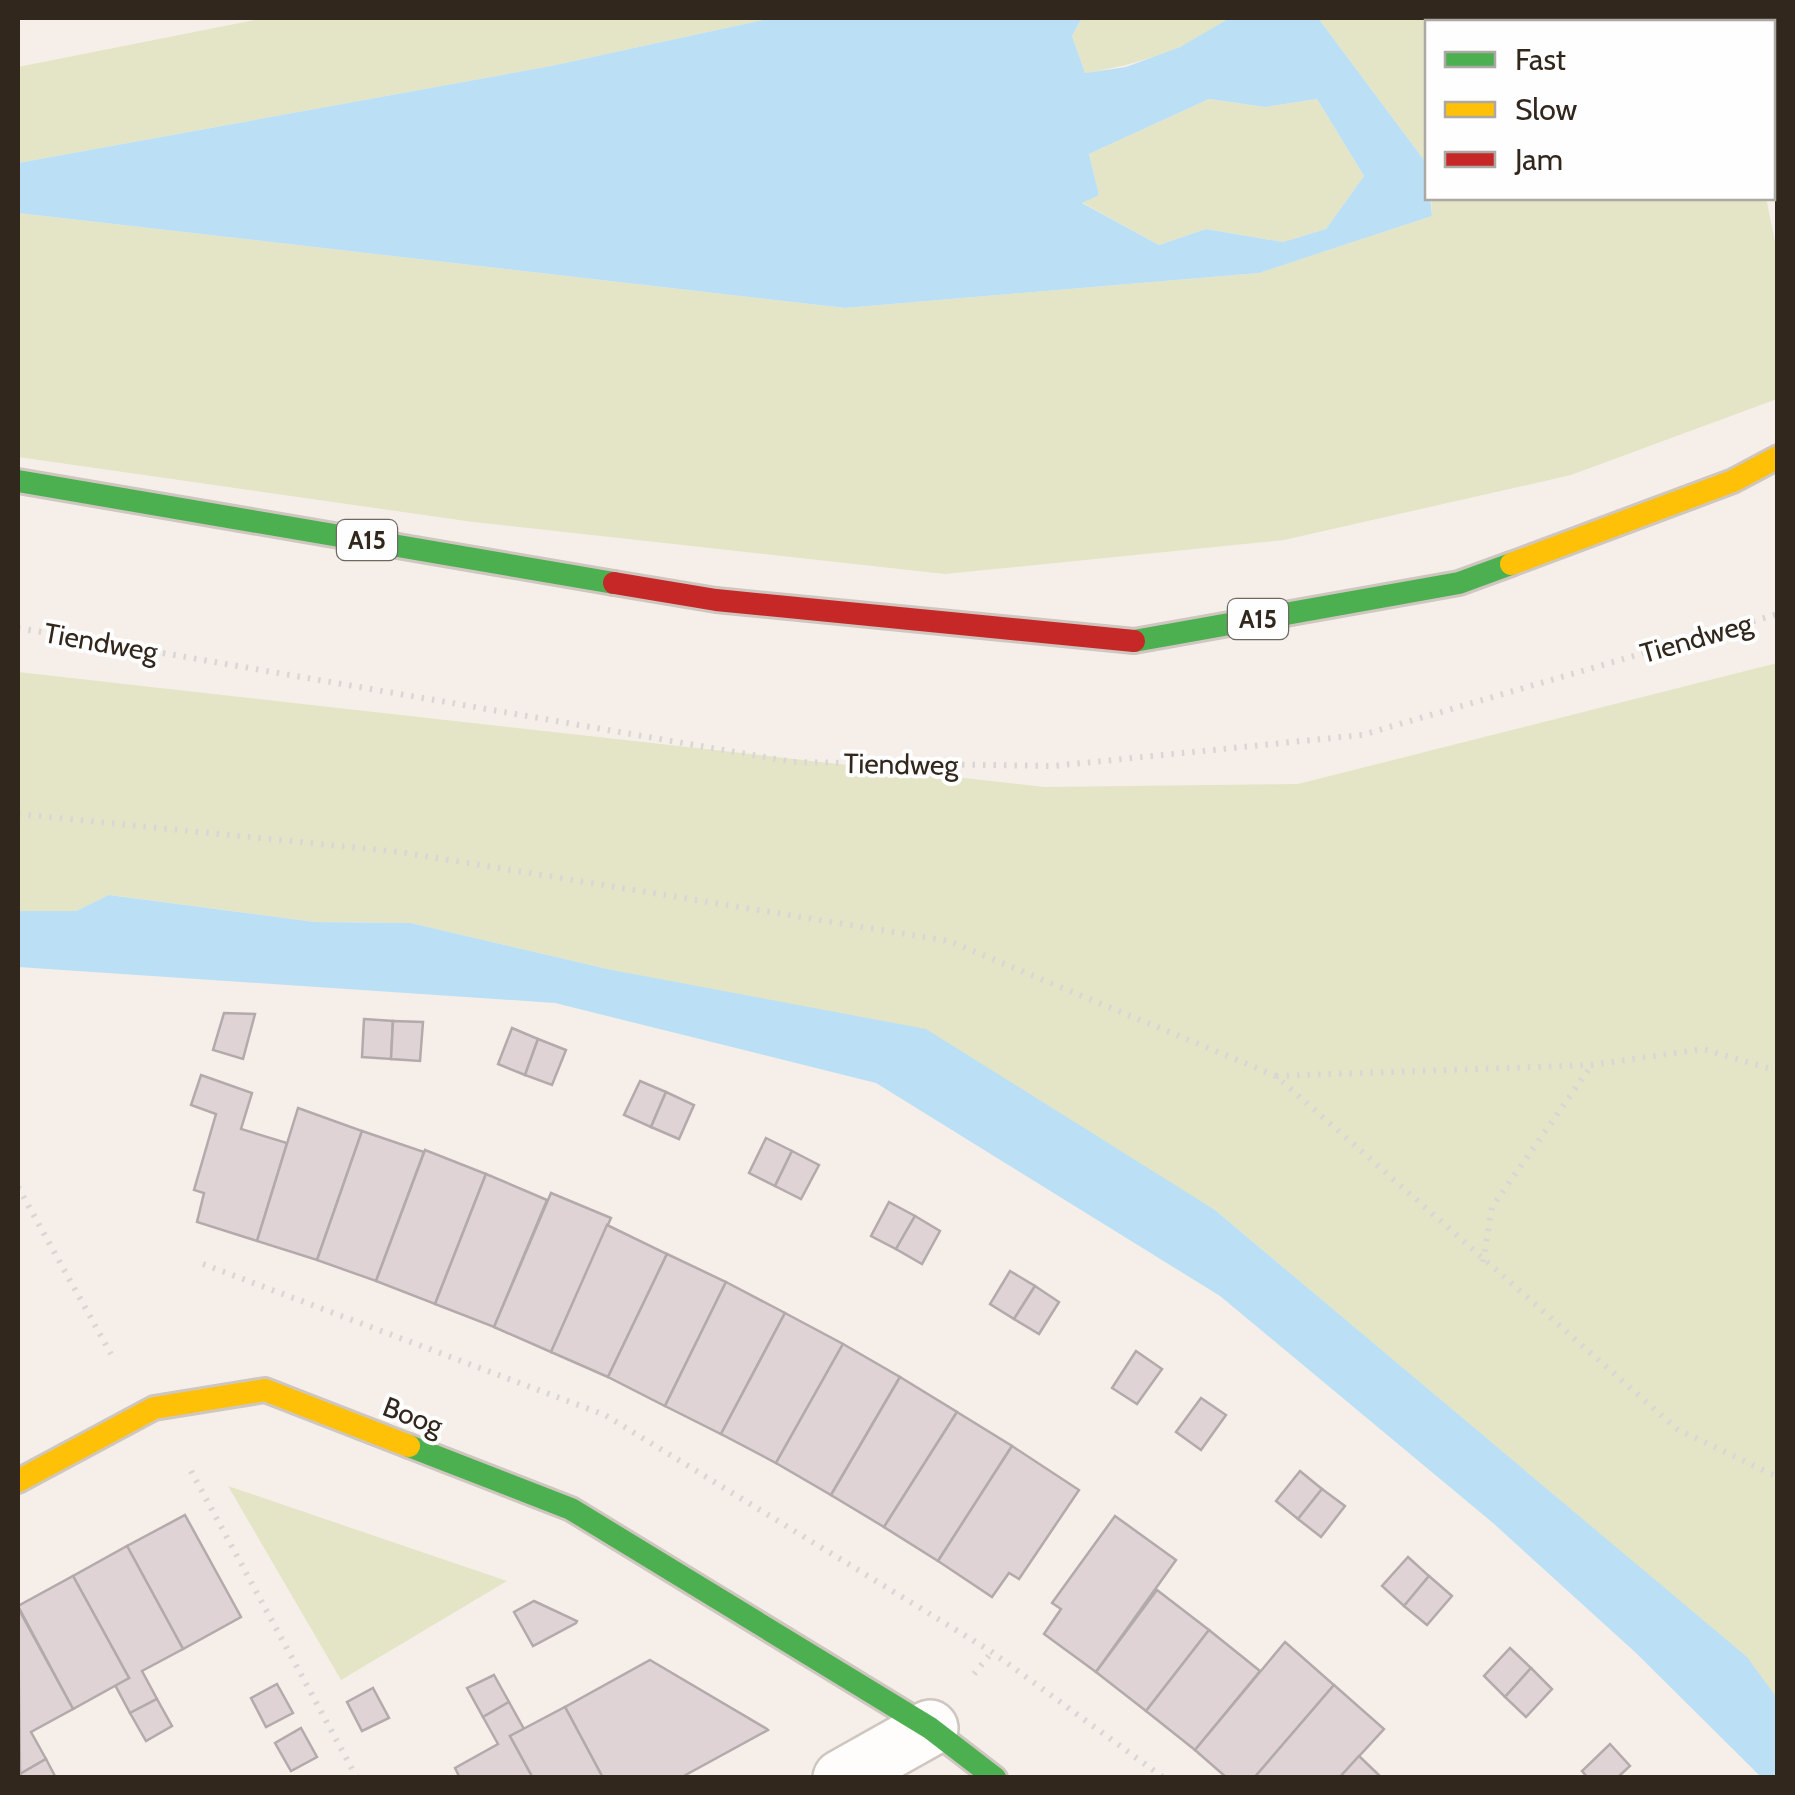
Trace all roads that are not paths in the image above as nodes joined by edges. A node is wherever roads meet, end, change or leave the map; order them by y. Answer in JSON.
{"nodes":[{"id":1,"x":1778,"y":458,"type":"edge"},
{"id":2,"x":18,"y":481,"type":"edge"},
{"id":3,"x":18,"y":1481,"type":"edge"},
{"id":4,"x":930,"y":1728,"type":"junction"},
{"id":5,"x":841,"y":1778,"type":"edge"},
{"id":6,"x":994,"y":1778,"type":"edge"}],
"edges":[{"from":1,"to":2,"type":"main road","number":"A15"},
{"from":3,"to":4,"type":"main road","name":"Boog"},
{"from":4,"to":5,"type":"street"},
{"from":4,"to":6,"type":"main road","name":"Boog"}]}
